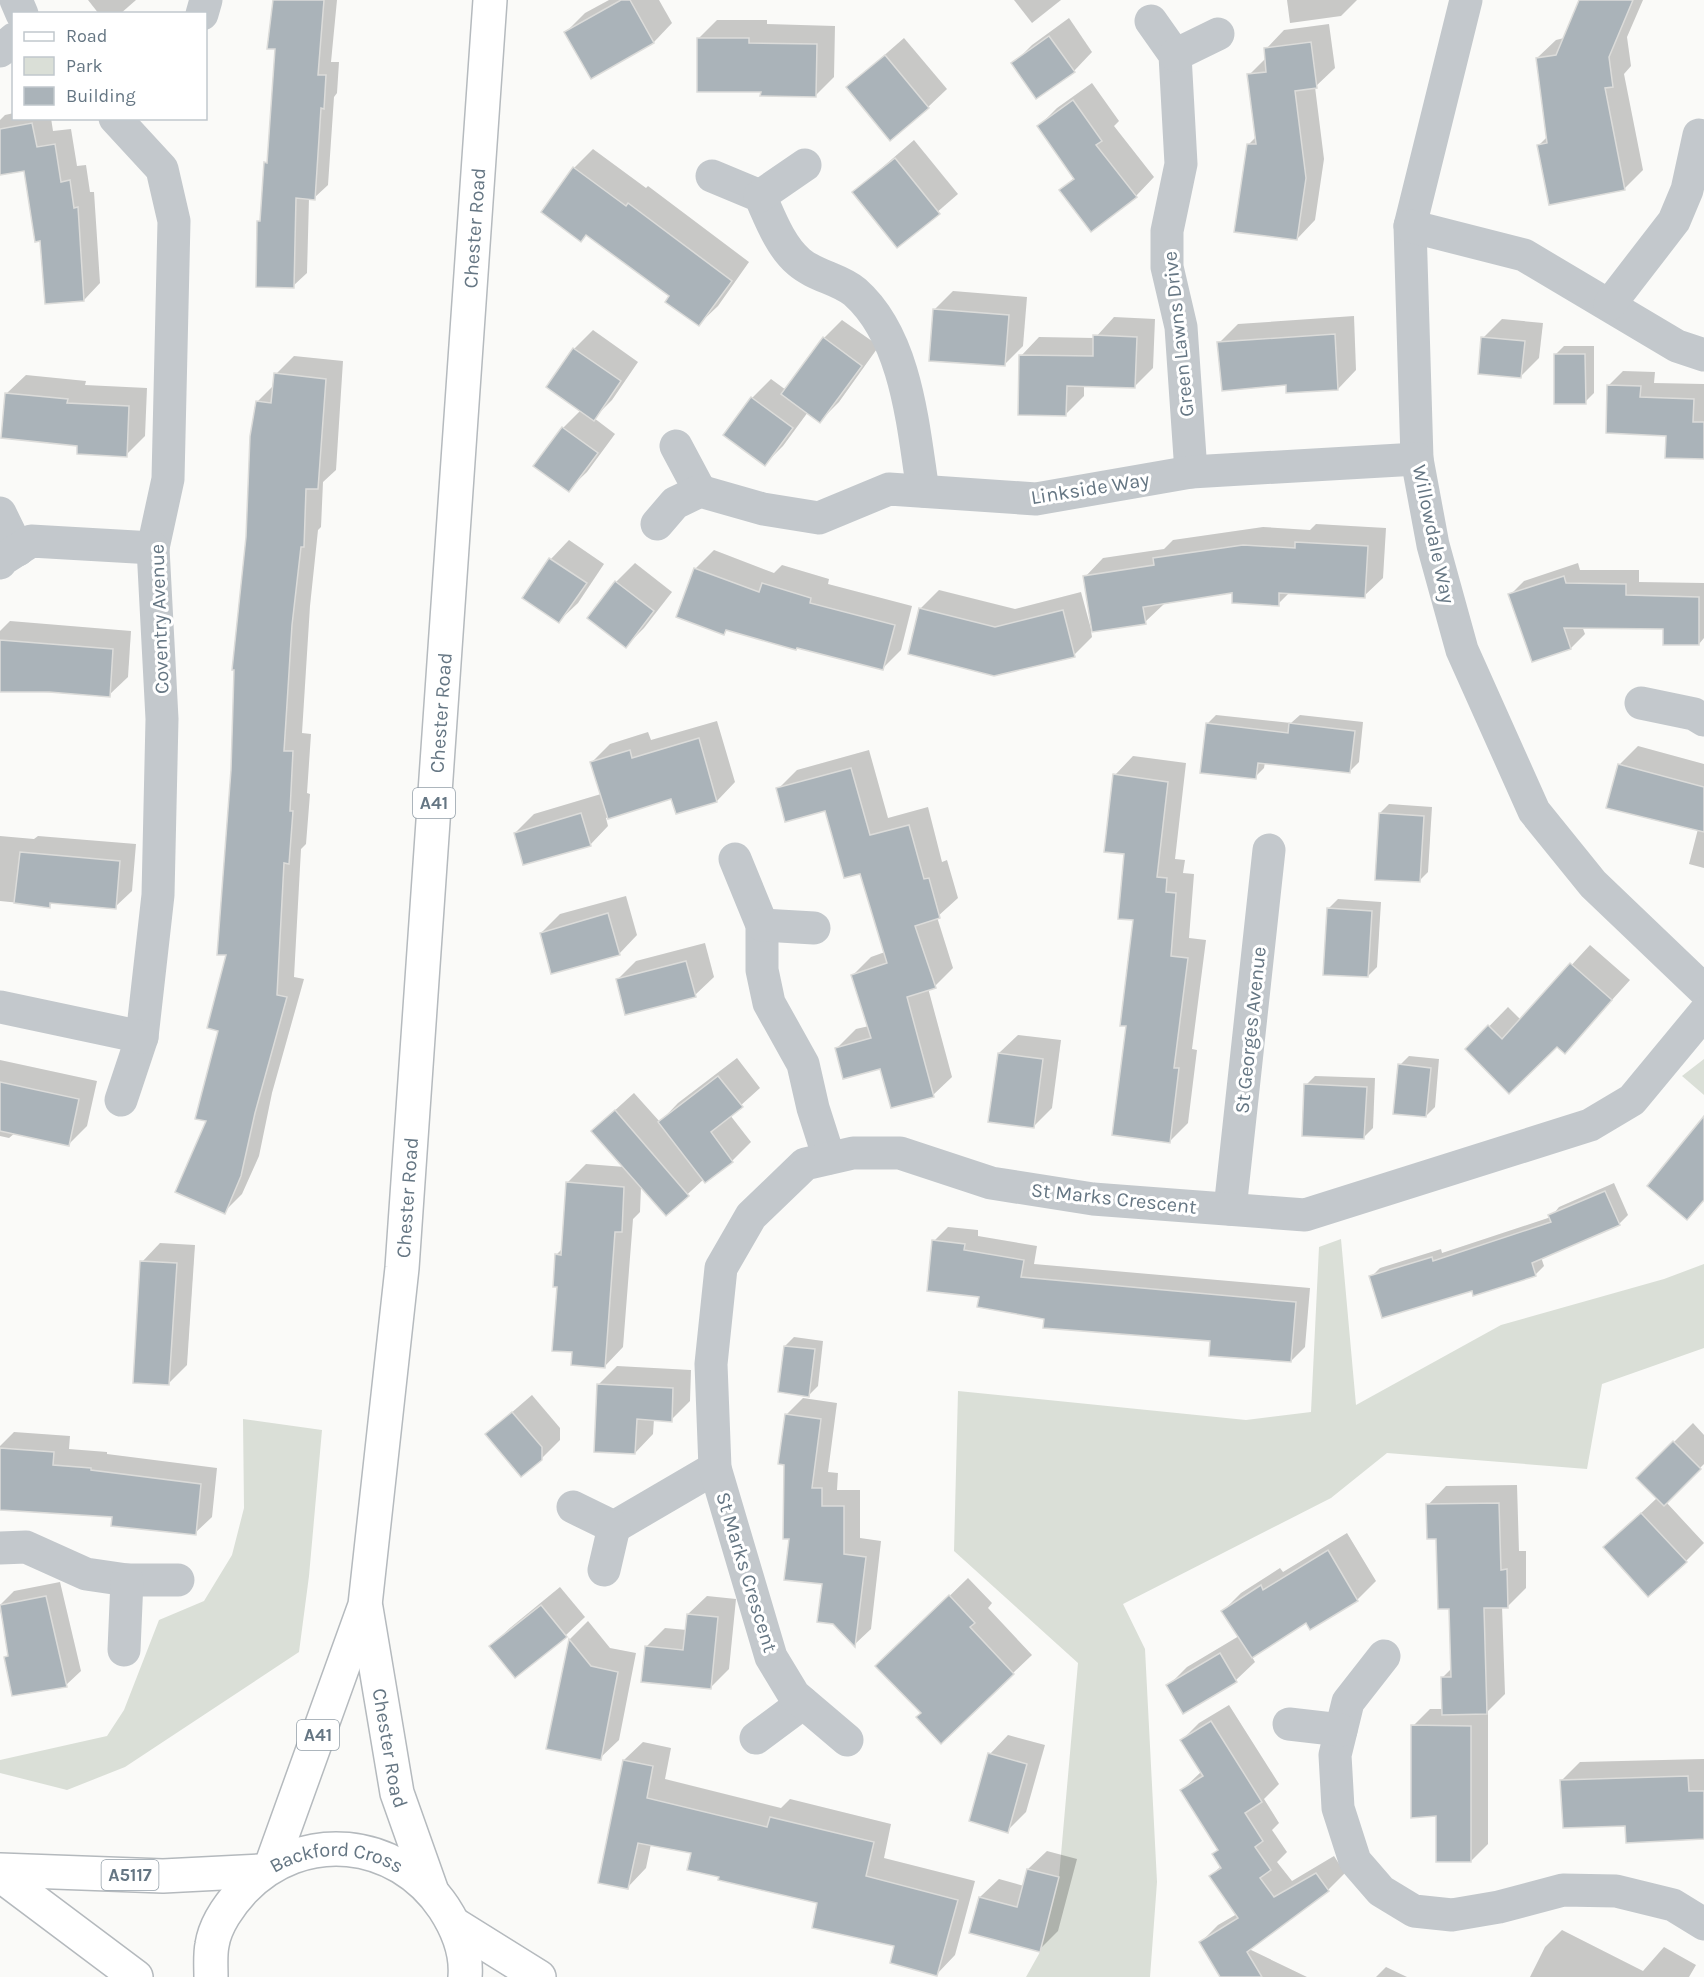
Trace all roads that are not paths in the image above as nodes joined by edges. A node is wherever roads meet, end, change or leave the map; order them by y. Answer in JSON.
{"nodes":[{"id":1,"x":490,"y":0,"type":"edge"},
{"id":2,"x":1466,"y":0,"type":"edge"},
{"id":3,"x":1151,"y":21,"type":"dead end"},
{"id":4,"x":1218,"y":34,"type":"dead end"},
{"id":5,"x":12,"y":41,"type":"edge"},
{"id":6,"x":0,"y":51,"type":"edge"},
{"id":7,"x":1175,"y":54,"type":"junction"},
{"id":8,"x":117,"y":120,"type":"edge"},
{"id":9,"x":1699,"y":135,"type":"dead end"},
{"id":10,"x":805,"y":165,"type":"dead end"},
{"id":11,"x":712,"y":176,"type":"dead end"},
{"id":12,"x":760,"y":196,"type":"junction"},
{"id":13,"x":1410,"y":225,"type":"junction"},
{"id":14,"x":1610,"y":304,"type":"junction"},
{"id":15,"x":1704,"y":355,"type":"edge"},
{"id":16,"x":676,"y":446,"type":"dead end"},
{"id":17,"x":1417,"y":459,"type":"junction"},
{"id":18,"x":1191,"y":472,"type":"junction"},
{"id":19,"x":700,"y":491,"type":"junction"},
{"id":20,"x":923,"y":491,"type":"junction"},
{"id":21,"x":0,"y":513,"type":"edge"},
{"id":22,"x":657,"y":524,"type":"dead end"},
{"id":23,"x":153,"y":548,"type":"junction"},
{"id":24,"x":9,"y":556,"type":"edge"},
{"id":25,"x":1641,"y":703,"type":"dead end"},
{"id":26,"x":1704,"y":720,"type":"edge"},
{"id":27,"x":1269,"y":850,"type":"dead end"},
{"id":28,"x":735,"y":859,"type":"dead end"},
{"id":29,"x":762,"y":925,"type":"junction"},
{"id":30,"x":814,"y":928,"type":"dead end"},
{"id":31,"x":1704,"y":990,"type":"edge"},
{"id":32,"x":0,"y":1007,"type":"edge"},
{"id":33,"x":1704,"y":1013,"type":"edge"},
{"id":34,"x":142,"y":1037,"type":"junction"},
{"id":35,"x":121,"y":1100,"type":"dead end"},
{"id":36,"x":829,"y":1158,"type":"junction"},
{"id":37,"x":1230,"y":1209,"type":"junction"},
{"id":38,"x":715,"y":1468,"type":"junction"},
{"id":39,"x":573,"y":1507,"type":"dead end"},
{"id":40,"x":614,"y":1527,"type":"junction"},
{"id":41,"x":0,"y":1548,"type":"edge"},
{"id":42,"x":604,"y":1570,"type":"dead end"},
{"id":43,"x":127,"y":1580,"type":"junction"},
{"id":44,"x":178,"y":1580,"type":"dead end"},
{"id":45,"x":365,"y":1605,"type":"junction"},
{"id":46,"x":124,"y":1650,"type":"dead end"},
{"id":47,"x":1384,"y":1656,"type":"dead end"},
{"id":48,"x":803,"y":1703,"type":"junction"},
{"id":49,"x":1289,"y":1724,"type":"dead end"},
{"id":50,"x":1341,"y":1731,"type":"junction"},
{"id":51,"x":756,"y":1738,"type":"dead end"},
{"id":52,"x":847,"y":1740,"type":"dead end"},
{"id":53,"x":266,"y":1868,"type":"junction"},
{"id":54,"x":0,"y":1873,"type":"edge"},
{"id":55,"x":431,"y":1889,"type":"junction"},
{"id":56,"x":454,"y":1923,"type":"junction"},
{"id":57,"x":1704,"y":1924,"type":"edge"},
{"id":58,"x":136,"y":1977,"type":"edge"},
{"id":59,"x":211,"y":1977,"type":"edge"},
{"id":60,"x":465,"y":1977,"type":"edge"},
{"id":61,"x":539,"y":1977,"type":"edge"}],
"edges":[{"from":1,"to":45,"type":"main road","name":"Chester Road","number":"A41"},
{"from":2,"to":13,"type":"street","name":"Willowdale Way"},
{"from":3,"to":7,"type":"street"},
{"from":4,"to":7,"type":"street"},
{"from":5,"to":6,"type":"street"},
{"from":7,"to":18,"type":"street","name":"Green Lawns Drive"},
{"from":8,"to":23,"type":"street","name":"Coventry Avenue"},
{"from":9,"to":14,"type":"street"},
{"from":10,"to":12,"type":"street"},
{"from":11,"to":12,"type":"street"},
{"from":12,"to":20,"type":"street"},
{"from":13,"to":14,"type":"street"},
{"from":13,"to":17,"type":"street","name":"Willowdale Way"},
{"from":14,"to":15,"type":"street"},
{"from":16,"to":19,"type":"street"},
{"from":17,"to":18,"type":"street","name":"Linkside Way"},
{"from":17,"to":31,"type":"street","name":"Willowdale Way"},
{"from":18,"to":20,"type":"street","name":"Linkside Way"},
{"from":19,"to":20,"type":"street","name":"Linkside Way"},
{"from":19,"to":22,"type":"street"},
{"from":21,"to":24,"type":"street"},
{"from":23,"to":24,"type":"street"},
{"from":23,"to":34,"type":"street","name":"Coventry Avenue"},
{"from":25,"to":26,"type":"street"},
{"from":27,"to":37,"type":"street","name":"St Georges Avenue"},
{"from":28,"to":29,"type":"street"},
{"from":29,"to":30,"type":"street"},
{"from":29,"to":36,"type":"street"},
{"from":32,"to":34,"type":"street"},
{"from":33,"to":37,"type":"street","name":"St Marks Crescent"},
{"from":34,"to":35,"type":"street","name":"Coventry Avenue"},
{"from":36,"to":37,"type":"street","name":"St Marks Crescent"},
{"from":36,"to":38,"type":"street","name":"St Marks Crescent"},
{"from":38,"to":40,"type":"street","name":"St Marks Crescent"},
{"from":38,"to":48,"type":"street","name":"St Marks Crescent"},
{"from":39,"to":40,"type":"street"},
{"from":40,"to":42,"type":"street"},
{"from":41,"to":43,"type":"street"},
{"from":43,"to":44,"type":"street"},
{"from":43,"to":46,"type":"street"},
{"from":45,"to":53,"type":"main road","name":"Chester Road","number":"A41"},
{"from":45,"to":55,"type":"main road","name":"Chester Road","number":"A41"},
{"from":47,"to":50,"type":"street"},
{"from":48,"to":51,"type":"street"},
{"from":48,"to":52,"type":"street","name":"St Marks Crescent"},
{"from":49,"to":50,"type":"street"},
{"from":50,"to":57,"type":"street"},
{"from":53,"to":54,"type":"main road","number":"A5117"},
{"from":53,"to":55,"type":"main road","name":"Backford Cross","number":"A41"},
{"from":53,"to":59,"type":"main road","name":"Backford Cross","number":"A41"},
{"from":54,"to":58,"type":"main road","number":"A5117"},
{"from":55,"to":56,"type":"main road","name":"Backford Cross","number":"A41"},
{"from":56,"to":60,"type":"main road","name":"Backford Cross","number":"A41"},
{"from":56,"to":61,"type":"main road"}]}
